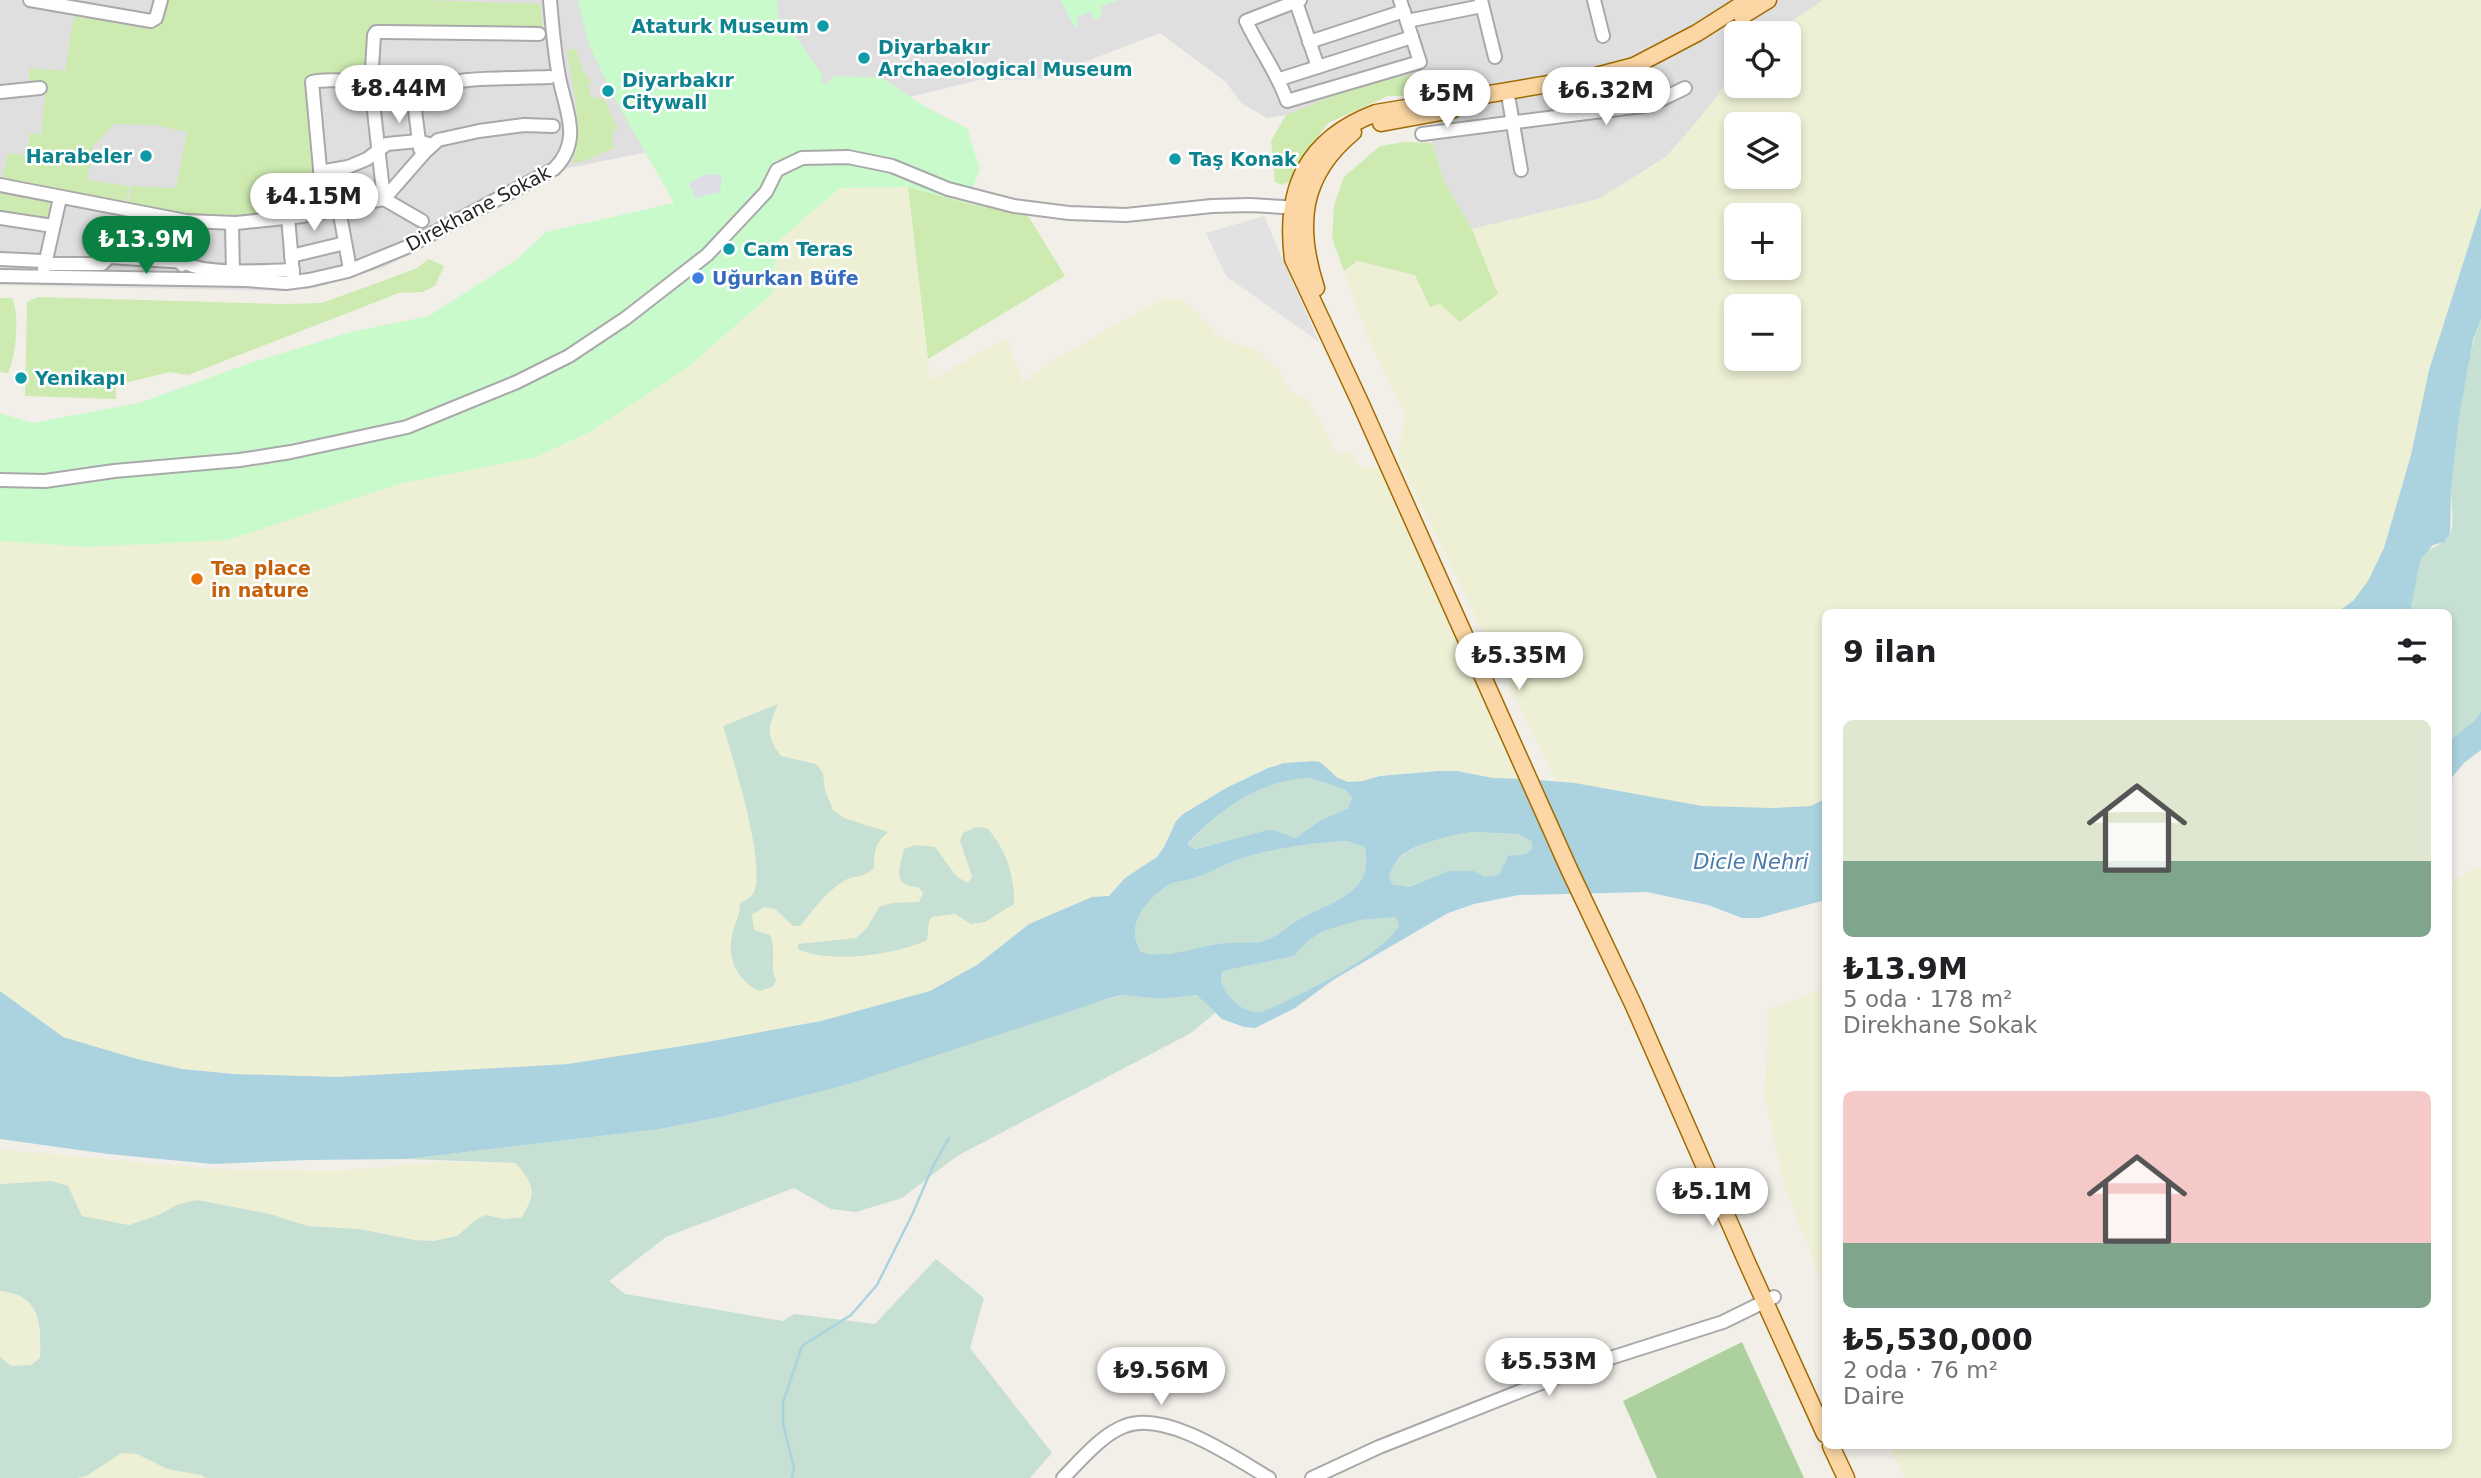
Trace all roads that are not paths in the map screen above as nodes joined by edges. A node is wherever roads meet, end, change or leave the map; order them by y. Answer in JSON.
{"nodes":[{"id":1,"x":30,"y":0,"type":"edge"},
{"id":2,"x":161,"y":0,"type":"edge"},
{"id":3,"x":550,"y":0,"type":"edge"},
{"id":4,"x":1594,"y":0,"type":"edge"},
{"id":5,"x":1749,"y":0,"type":"edge"},
{"id":6,"x":1768,"y":0,"type":"edge"},
{"id":7,"x":1298,"y":1,"type":"edge"},
{"id":8,"x":1481,"y":3,"type":"edge"},
{"id":9,"x":1404,"y":11,"type":"edge"},
{"id":10,"x":539,"y":34,"type":"dead end"},
{"id":11,"x":1603,"y":36,"type":"dead end"},
{"id":12,"x":1412,"y":37,"type":"junction"},
{"id":13,"x":1309,"y":42,"type":"junction"},
{"id":14,"x":1495,"y":57,"type":"dead end"},
{"id":15,"x":1318,"y":66,"type":"junction"},
{"id":16,"x":550,"y":77,"type":"dead end"},
{"id":17,"x":1280,"y":79,"type":"junction"},
{"id":18,"x":371,"y":85,"type":"junction"},
{"id":19,"x":412,"y":87,"type":"junction"},
{"id":20,"x":40,"y":88,"type":"dead end"},
{"id":21,"x":1685,"y":88,"type":"dead end"},
{"id":22,"x":0,"y":92,"type":"edge"},
{"id":23,"x":1509,"y":101,"type":"junction"},
{"id":24,"x":1513,"y":122,"type":"junction"},
{"id":25,"x":553,"y":126,"type":"dead end"},
{"id":26,"x":1422,"y":134,"type":"dead end"},
{"id":27,"x":418,"y":141,"type":"junction"},
{"id":28,"x":432,"y":145,"type":"junction"},
{"id":29,"x":377,"y":151,"type":"junction"},
{"id":30,"x":421,"y":157,"type":"junction"},
{"id":31,"x":1521,"y":170,"type":"dead end"},
{"id":32,"x":320,"y":172,"type":"junction"},
{"id":33,"x":0,"y":186,"type":"edge"},
{"id":34,"x":60,"y":198,"type":"junction"},
{"id":35,"x":384,"y":199,"type":"junction"},
{"id":36,"x":1299,"y":208,"type":"junction"},
{"id":37,"x":339,"y":209,"type":"junction"},
{"id":38,"x":324,"y":212,"type":"junction"},
{"id":39,"x":288,"y":217,"type":"junction"},
{"id":40,"x":0,"y":218,"type":"edge"},
{"id":41,"x":186,"y":221,"type":"junction"},
{"id":42,"x":422,"y":221,"type":"dead end"},
{"id":43,"x":232,"y":223,"type":"junction"},
{"id":44,"x":53,"y":226,"type":"junction"},
{"id":45,"x":345,"y":243,"type":"junction"},
{"id":46,"x":291,"y":256,"type":"junction"},
{"id":47,"x":0,"y":259,"type":"edge"},
{"id":48,"x":183,"y":263,"type":"junction"},
{"id":49,"x":349,"y":264,"type":"dead end"},
{"id":50,"x":43,"y":270,"type":"junction"},
{"id":51,"x":233,"y":272,"type":"junction"},
{"id":52,"x":0,"y":276,"type":"edge"},
{"id":53,"x":0,"y":480,"type":"edge"},
{"id":54,"x":1769,"y":1300,"type":"junction"},
{"id":55,"x":1822,"y":1403,"type":"edge"},
{"id":56,"x":1822,"y":1427,"type":"edge"},
{"id":57,"x":1832,"y":1449,"type":"edge"},
{"id":58,"x":1843,"y":1449,"type":"edge"},
{"id":59,"x":1063,"y":1478,"type":"edge"},
{"id":60,"x":1269,"y":1478,"type":"edge"},
{"id":61,"x":1312,"y":1478,"type":"edge"},
{"id":62,"x":1846,"y":1478,"type":"edge"},
{"id":63,"x":1857,"y":1478,"type":"edge"}],
"edges":[{"from":1,"to":2,"type":"street"},
{"from":3,"to":50,"type":"street","name":"Direkhane Sokak"},
{"from":4,"to":11,"type":"street"},
{"from":5,"to":36,"type":"main road"},
{"from":6,"to":23,"type":"main road"},
{"from":7,"to":13,"type":"street"},
{"from":7,"to":17,"type":"street"},
{"from":8,"to":9,"type":"street"},
{"from":8,"to":14,"type":"street"},
{"from":9,"to":12,"type":"street"},
{"from":9,"to":13,"type":"street"},
{"from":10,"to":18,"type":"street"},
{"from":12,"to":15,"type":"street"},
{"from":12,"to":17,"type":"street"},
{"from":13,"to":15,"type":"street"},
{"from":15,"to":17,"type":"street"},
{"from":16,"to":19,"type":"street"},
{"from":18,"to":19,"type":"street"},
{"from":18,"to":29,"type":"street"},
{"from":18,"to":32,"type":"street"},
{"from":19,"to":27,"type":"street"},
{"from":20,"to":22,"type":"street"},
{"from":21,"to":24,"type":"street"},
{"from":23,"to":24,"type":"street"},
{"from":23,"to":36,"type":"main road"},
{"from":24,"to":26,"type":"street"},
{"from":24,"to":31,"type":"street"},
{"from":25,"to":28,"type":"street"},
{"from":27,"to":28,"type":"street"},
{"from":27,"to":29,"type":"street"},
{"from":27,"to":30,"type":"street"},
{"from":28,"to":30,"type":"street"},
{"from":29,"to":32,"type":"street"},
{"from":29,"to":35,"type":"street"},
{"from":30,"to":35,"type":"street"},
{"from":32,"to":38,"type":"street"},
{"from":33,"to":34,"type":"street"},
{"from":34,"to":41,"type":"street"},
{"from":34,"to":44,"type":"street"},
{"from":35,"to":37,"type":"street"},
{"from":35,"to":42,"type":"street"},
{"from":36,"to":53,"type":"street"},
{"from":36,"to":54,"type":"main road"},
{"from":37,"to":38,"type":"street"},
{"from":37,"to":45,"type":"street"},
{"from":38,"to":39,"type":"street"},
{"from":39,"to":43,"type":"street"},
{"from":39,"to":46,"type":"street"},
{"from":40,"to":44,"type":"street"},
{"from":41,"to":43,"type":"street"},
{"from":41,"to":48,"type":"street"},
{"from":43,"to":51,"type":"street"},
{"from":44,"to":50,"type":"street"},
{"from":45,"to":46,"type":"street"},
{"from":45,"to":49,"type":"street"},
{"from":46,"to":51,"type":"street"},
{"from":47,"to":50,"type":"street"},
{"from":48,"to":50,"type":"street"},
{"from":48,"to":51,"type":"street"},
{"from":50,"to":52,"type":"street","name":"Direkhane Sokak"},
{"from":54,"to":55,"type":"main road"},
{"from":54,"to":56,"type":"main road"},
{"from":54,"to":61,"type":"street"},
{"from":57,"to":62,"type":"main road"},
{"from":58,"to":63,"type":"main road"},
{"from":59,"to":60,"type":"street"}]}
